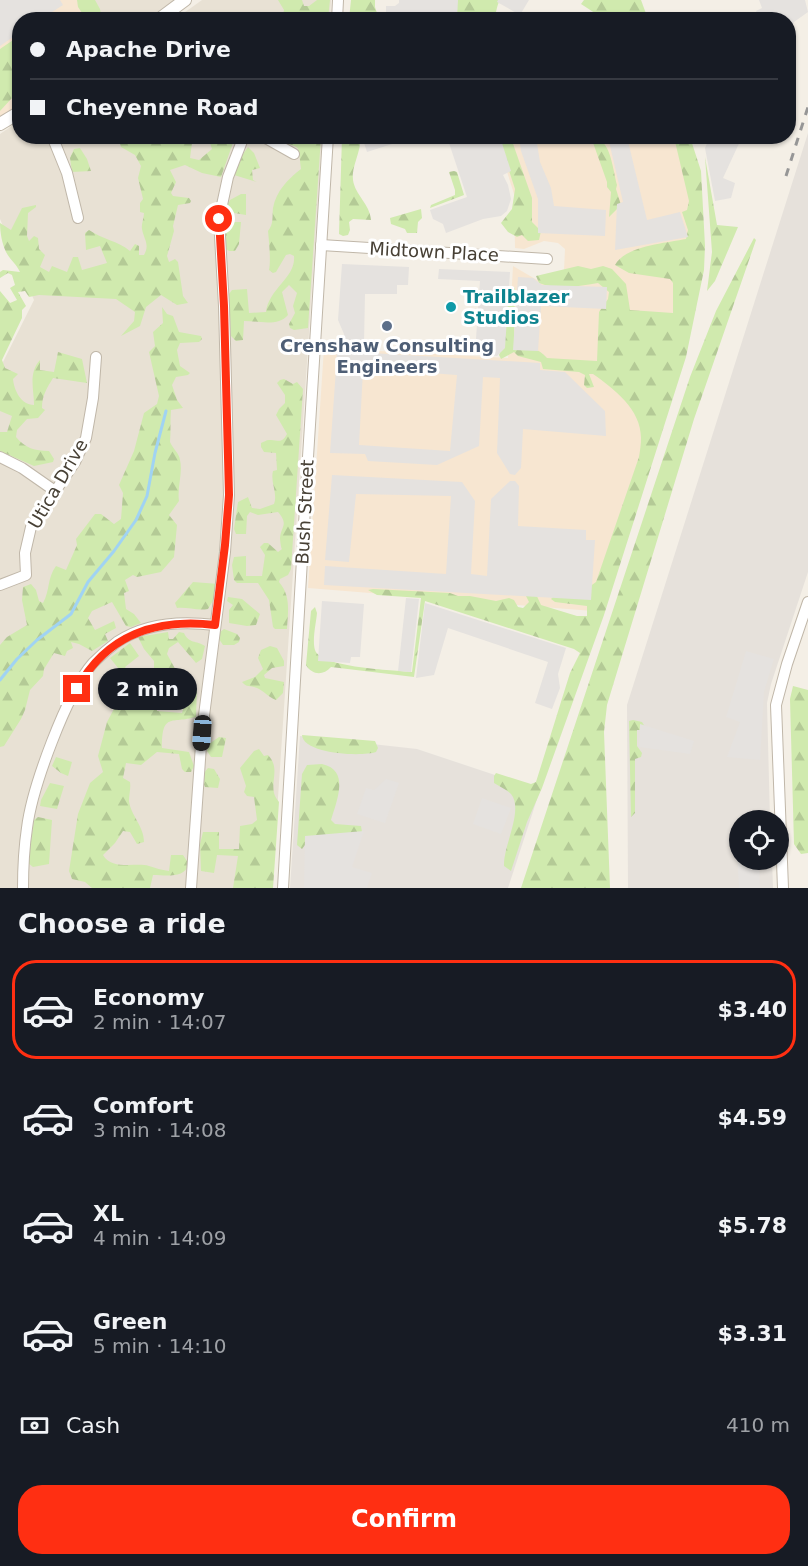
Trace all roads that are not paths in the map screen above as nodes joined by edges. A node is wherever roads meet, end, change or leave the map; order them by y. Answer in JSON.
{"nodes":[{"id":1,"x":185,"y":0,"type":"edge"},
{"id":2,"x":175,"y":12,"type":"edge"},
{"id":3,"x":55,"y":144,"type":"edge"},
{"id":4,"x":241,"y":144,"type":"edge"},
{"id":5,"x":276,"y":144,"type":"edge"},
{"id":6,"x":327,"y":144,"type":"edge"},
{"id":7,"x":294,"y":154,"type":"dead end"},
{"id":8,"x":78,"y":218,"type":"dead end"},
{"id":9,"x":321,"y":245,"type":"junction"},
{"id":10,"x":547,"y":260,"type":"dead end"},
{"id":11,"x":96,"y":357,"type":"dead end"},
{"id":12,"x":0,"y":457,"type":"edge"},
{"id":13,"x":55,"y":491,"type":"junction"},
{"id":14,"x":0,"y":585,"type":"edge"},
{"id":15,"x":808,"y":602,"type":"edge"},
{"id":16,"x":215,"y":625,"type":"junction"},
{"id":17,"x":23,"y":888,"type":"edge"},
{"id":18,"x":191,"y":888,"type":"edge"},
{"id":19,"x":284,"y":888,"type":"edge"},
{"id":20,"x":783,"y":888,"type":"edge"}],
"edges":[{"from":1,"to":2,"type":"street"},
{"from":3,"to":8,"type":"street"},
{"from":4,"to":16,"type":"street"},
{"from":5,"to":7,"type":"street"},
{"from":6,"to":9,"type":"street","name":"Bush Street"},
{"from":9,"to":10,"type":"street","name":"Midtown Place"},
{"from":9,"to":19,"type":"street","name":"Bush Street"},
{"from":11,"to":13,"type":"street","name":"Utica Drive"},
{"from":12,"to":13,"type":"street"},
{"from":13,"to":14,"type":"street","name":"Utica Drive"},
{"from":15,"to":20,"type":"street"},
{"from":16,"to":17,"type":"street"},
{"from":16,"to":18,"type":"street"}]}
